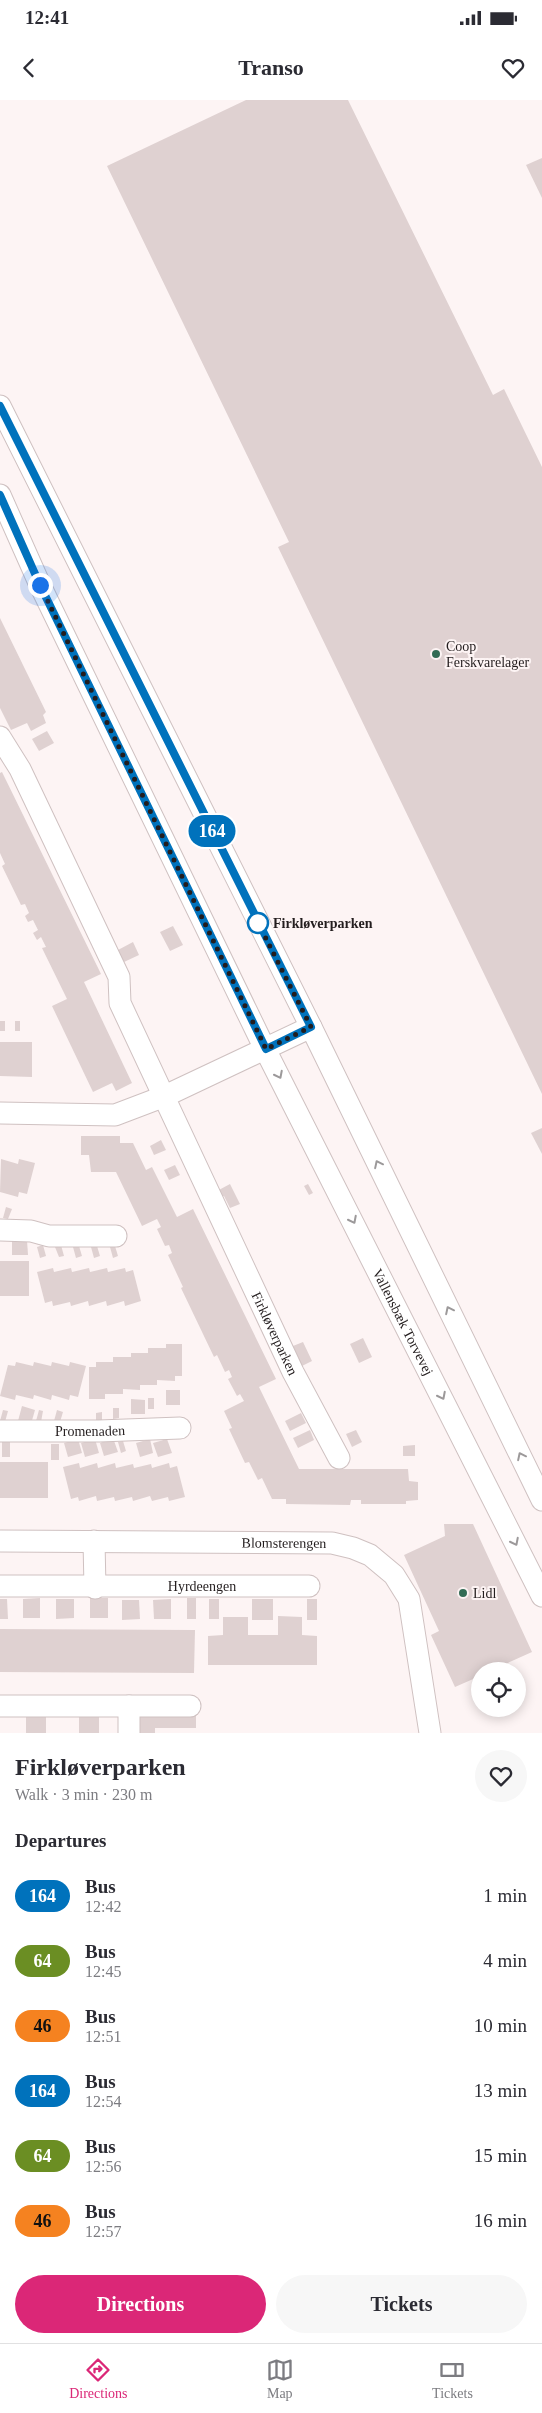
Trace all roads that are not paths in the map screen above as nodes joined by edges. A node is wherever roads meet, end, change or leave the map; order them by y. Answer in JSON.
{"nodes":[{"id":1,"x":0,"y":406,"type":"edge"},
{"id":2,"x":0,"y":495,"type":"edge"},
{"id":3,"x":0,"y":737,"type":"edge"},
{"id":4,"x":311,"y":1027,"type":"junction"},
{"id":5,"x":266,"y":1049,"type":"junction"},
{"id":6,"x":165,"y":1096,"type":"junction"},
{"id":7,"x":0,"y":1113,"type":"edge"},
{"id":8,"x":0,"y":1230,"type":"edge"},
{"id":9,"x":116,"y":1236,"type":"dead end"},
{"id":10,"x":180,"y":1428,"type":"dead end"},
{"id":11,"x":0,"y":1431,"type":"edge"},
{"id":12,"x":339,"y":1458,"type":"dead end"},
{"id":13,"x":542,"y":1500,"type":"edge"},
{"id":14,"x":0,"y":1541,"type":"edge"},
{"id":15,"x":94,"y":1541,"type":"junction"},
{"id":16,"x":0,"y":1586,"type":"edge"},
{"id":17,"x":309,"y":1586,"type":"dead end"},
{"id":18,"x":95,"y":1588,"type":"junction"},
{"id":19,"x":542,"y":1596,"type":"edge"},
{"id":20,"x":0,"y":1706,"type":"edge"},
{"id":21,"x":129,"y":1706,"type":"junction"},
{"id":22,"x":190,"y":1706,"type":"dead end"},
{"id":23,"x":129,"y":1733,"type":"edge"},
{"id":24,"x":430,"y":1733,"type":"edge"}],
"edges":[{"from":1,"to":4,"type":"street"},
{"from":2,"to":5,"type":"street","name":"Vallensbæk Torvevej"},
{"from":3,"to":6,"type":"street","name":"Firkløverparken"},
{"from":4,"to":5,"type":"street"},
{"from":13,"to":4,"type":"street","one_way":true},
{"from":5,"to":6,"type":"street"},
{"from":5,"to":19,"type":"street","name":"Vallensbæk Torvevej","one_way":true},
{"from":6,"to":7,"type":"street"},
{"from":6,"to":12,"type":"street","name":"Firkløverparken"},
{"from":8,"to":9,"type":"street"},
{"from":10,"to":11,"type":"street","name":"Promenaden"},
{"from":14,"to":15,"type":"street","name":"Blomsterengen"},
{"from":15,"to":18,"type":"street"},
{"from":15,"to":24,"type":"street","name":"Blomsterengen"},
{"from":16,"to":18,"type":"street","name":"Hyrdeengen"},
{"from":17,"to":18,"type":"street","name":"Hyrdeengen"},
{"from":20,"to":21,"type":"street"},
{"from":21,"to":22,"type":"street"},
{"from":21,"to":23,"type":"street"}]}
